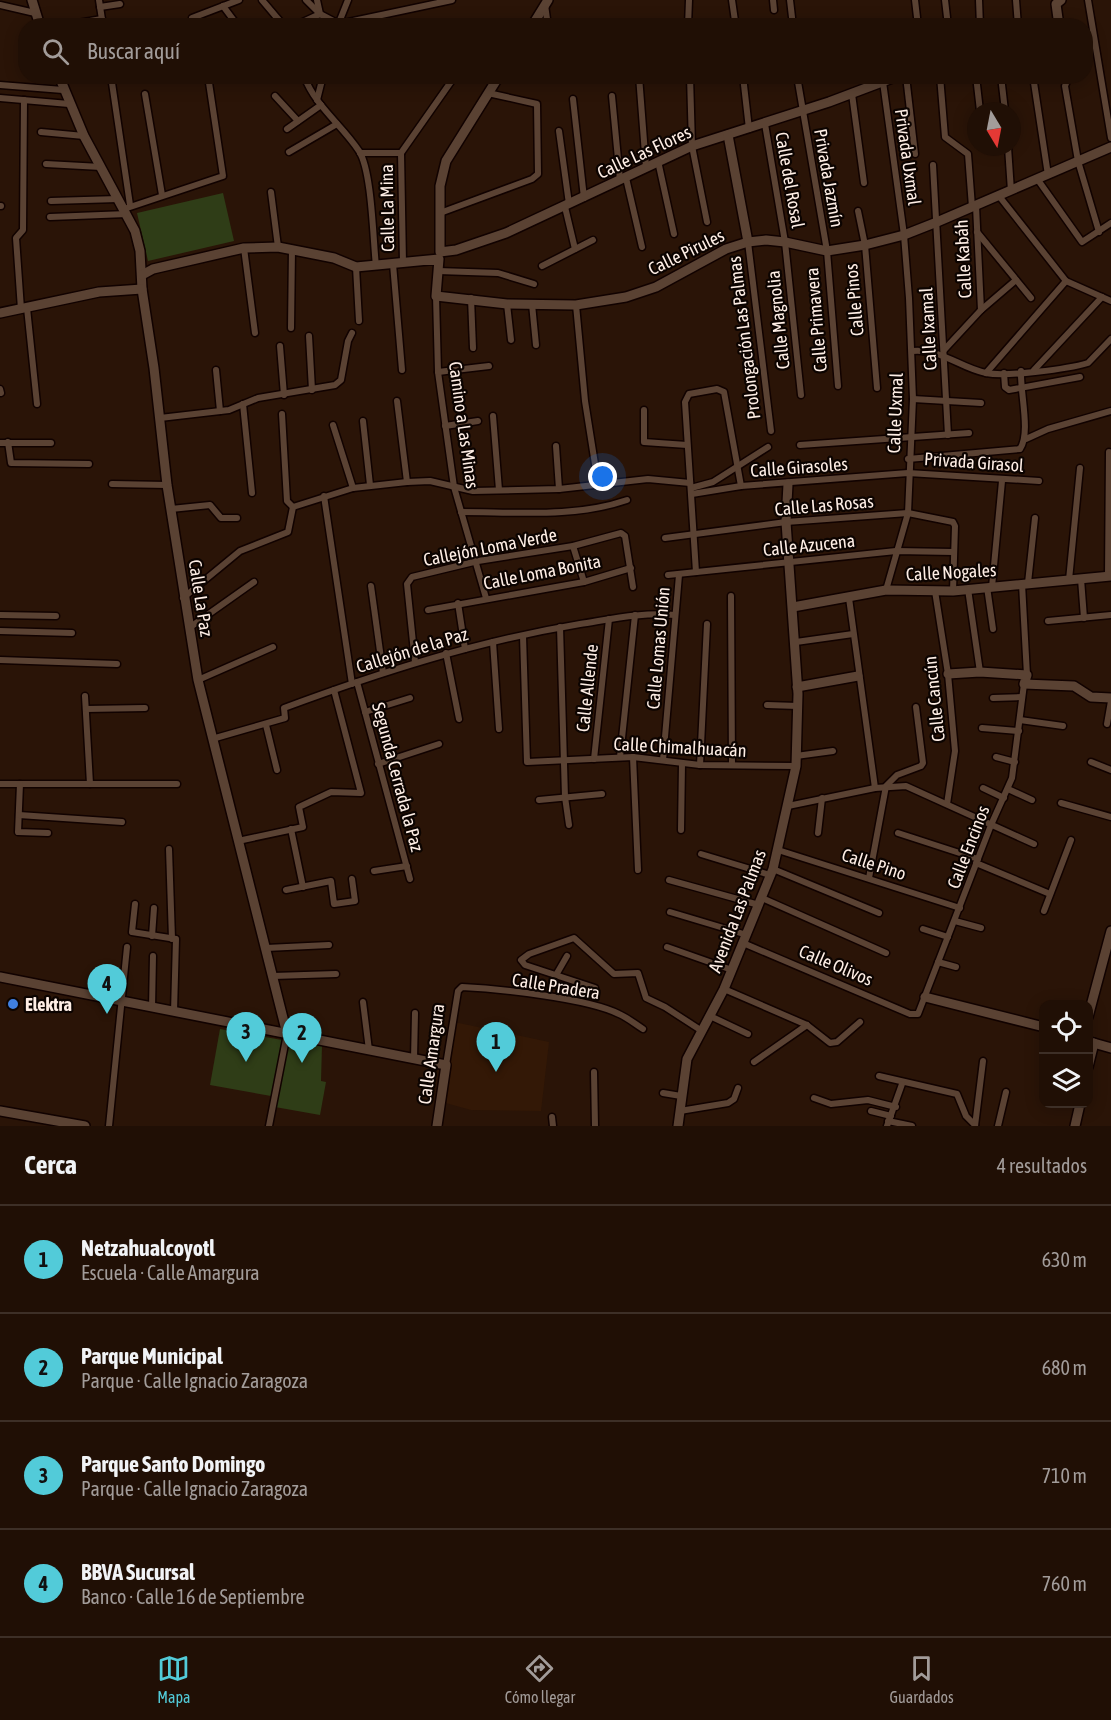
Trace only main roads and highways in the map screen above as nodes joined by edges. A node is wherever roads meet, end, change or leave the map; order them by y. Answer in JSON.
{"nodes":[{"id":1,"x":32,"y":0,"type":"edge"},
{"id":2,"x":1059,"y":2,"type":"edge"},
{"id":3,"x":547,"y":3,"type":"edge"},
{"id":4,"x":37,"y":18,"type":"edge"},
{"id":5,"x":537,"y":18,"type":"edge"},
{"id":6,"x":1059,"y":18,"type":"edge"},
{"id":7,"x":61,"y":84,"type":"edge"},
{"id":8,"x":494,"y":84,"type":"edge"},
{"id":9,"x":878,"y":84,"type":"edge"},
{"id":10,"x":728,"y":135,"type":"junction"},
{"id":11,"x":1111,"y":147,"type":"edge"},
{"id":12,"x":748,"y":242,"type":"junction"},
{"id":13,"x":439,"y":256,"type":"junction"},
{"id":14,"x":142,"y":275,"type":"junction"},
{"id":15,"x":142,"y":289,"type":"junction"},
{"id":16,"x":436,"y":296,"type":"joint"},
{"id":17,"x":0,"y":313,"type":"edge"},
{"id":18,"x":788,"y":484,"type":"road end"},
{"id":19,"x":1110,"y":576,"type":"edge"},
{"id":20,"x":793,"y":607,"type":"junction"},
{"id":21,"x":948,"y":674,"type":"road end"},
{"id":22,"x":858,"y":676,"type":"road end"},
{"id":23,"x":797,"y":687,"type":"junction"},
{"id":24,"x":1111,"y":700,"type":"edge"},
{"id":25,"x":1111,"y":931,"type":"edge"},
{"id":26,"x":0,"y":976,"type":"edge"},
{"id":27,"x":925,"y":997,"type":"road end"},
{"id":28,"x":1093,"y":1001,"type":"edge"},
{"id":29,"x":1039,"y":1026,"type":"edge"},
{"id":30,"x":287,"y":1034,"type":"junction"},
{"id":31,"x":1093,"y":1043,"type":"edge"},
{"id":32,"x":1111,"y":1048,"type":"edge"},
{"id":33,"x":1079,"y":1108,"type":"edge"},
{"id":34,"x":0,"y":1111,"type":"edge"},
{"id":35,"x":85,"y":1126,"type":"edge"},
{"id":36,"x":438,"y":1126,"type":"edge"},
{"id":37,"x":678,"y":1126,"type":"edge"},
{"id":38,"x":1075,"y":1126,"type":"edge"}],
"edges":[{"from":1,"to":4,"type":"main road"},
{"from":2,"to":6,"type":"main road"},
{"from":3,"to":5,"type":"main road"},
{"from":7,"to":14,"type":"main road","name":"Calle La Paz"},
{"from":8,"to":13,"type":"main road","name":"Camino a Las Minas"},
{"from":9,"to":10,"type":"main road","name":"Calle Las Flores"},
{"from":10,"to":12,"type":"main road"},
{"from":10,"to":13,"type":"main road","name":"Calle Las Flores"},
{"from":11,"to":12,"type":"main road","name":"Calle Pirules"},
{"from":12,"to":16,"type":"main road","name":"Calle Pirules"},
{"from":13,"to":14,"type":"main road","name":"Calle Las Flores"},
{"from":13,"to":16,"type":"main road","name":"Camino a Las Minas"},
{"from":14,"to":15,"type":"main road","name":"Calle La Paz"},
{"from":15,"to":17,"type":"main road"},
{"from":15,"to":30,"type":"main road","name":"Calle La Paz"},
{"from":18,"to":20,"type":"main road","name":"Avenida Las Palmas"},
{"from":19,"to":20,"type":"main road","name":"Calle Nogales"},
{"from":20,"to":23,"type":"main road","name":"Avenida Las Palmas"},
{"from":21,"to":24,"type":"main road"},
{"from":22,"to":23,"type":"main road"},
{"from":23,"to":37,"type":"main road","name":"Avenida Las Palmas"},
{"from":25,"to":28,"type":"main road"},
{"from":26,"to":30,"type":"main road"},
{"from":27,"to":29,"type":"main road"},
{"from":30,"to":36,"type":"main road","name":"Calle Amargura"},
{"from":31,"to":32,"type":"main road"},
{"from":33,"to":38,"type":"main road"},
{"from":34,"to":35,"type":"main road"}]}
